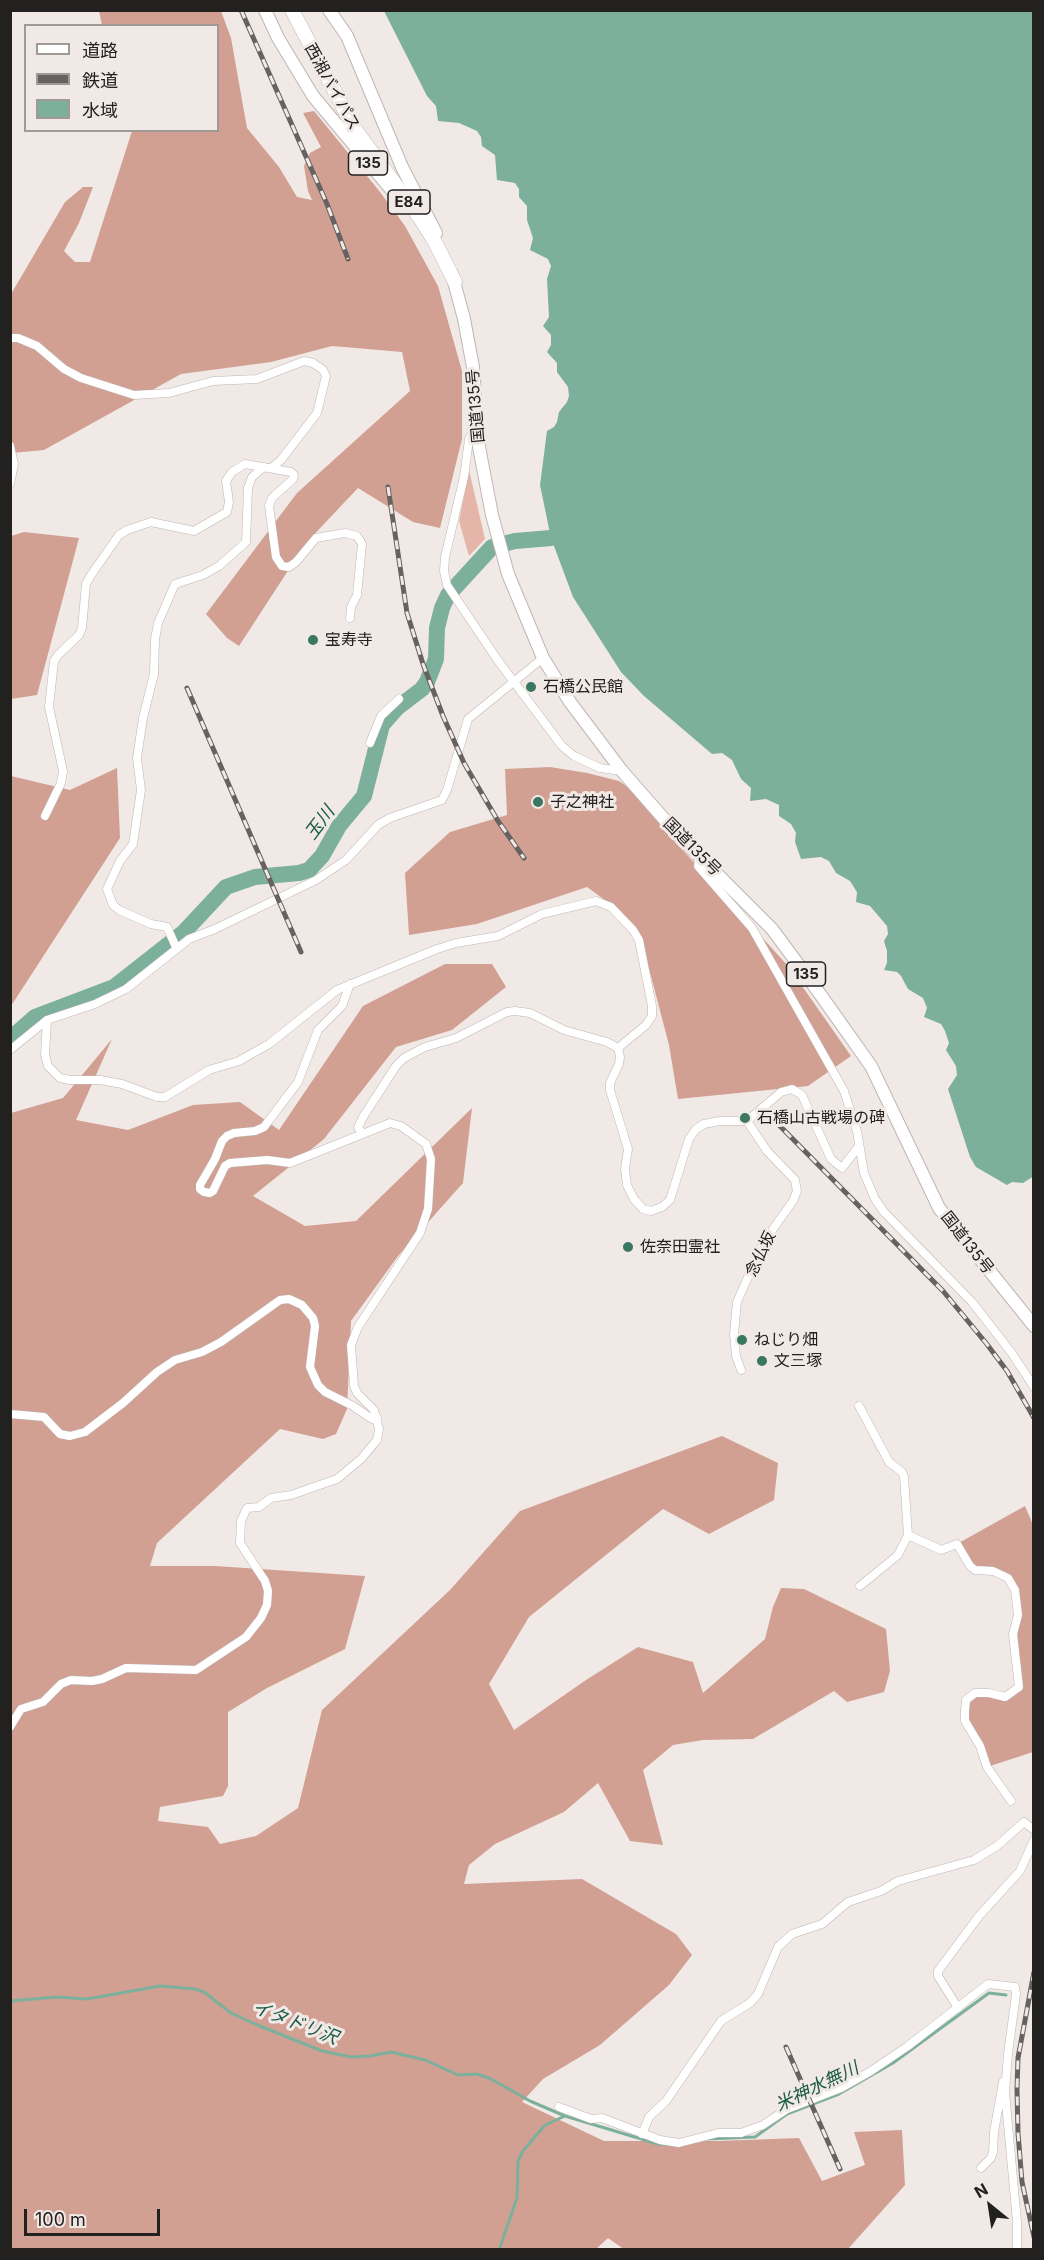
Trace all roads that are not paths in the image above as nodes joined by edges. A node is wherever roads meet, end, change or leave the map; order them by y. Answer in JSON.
{"nodes":[{"id":1,"x":265,"y":10,"type":"edge"},
{"id":2,"x":286,"y":10,"type":"edge"},
{"id":3,"x":292,"y":10,"type":"edge"},
{"id":4,"x":329,"y":10,"type":"edge"},
{"id":5,"x":351,"y":130,"type":"junction"},
{"id":6,"x":376,"y":171,"type":"junction"},
{"id":7,"x":455,"y":282,"type":"junction"},
{"id":8,"x":464,"y":319,"type":"junction"},
{"id":9,"x":10,"y":338,"type":"edge"},
{"id":10,"x":478,"y":426,"type":"junction"},
{"id":11,"x":10,"y":446,"type":"edge"},
{"id":12,"x":267,"y":468,"type":"junction"},
{"id":13,"x":10,"y":484,"type":"edge"},
{"id":14,"x":350,"y":618,"type":"dead end"},
{"id":15,"x":541,"y":654,"type":"junction"},
{"id":16,"x":514,"y":682,"type":"junction"},
{"id":17,"x":399,"y":699,"type":"dead end"},
{"id":18,"x":370,"y":743,"type":"dead end"},
{"id":19,"x":622,"y":771,"type":"junction"},
{"id":20,"x":45,"y":816,"type":"dead end"},
{"id":21,"x":700,"y":856,"type":"junction"},
{"id":22,"x":176,"y":947,"type":"junction"},
{"id":23,"x":350,"y":984,"type":"junction"},
{"id":24,"x":47,"y":1020,"type":"junction"},
{"id":25,"x":618,"y":1048,"type":"junction"},
{"id":26,"x":10,"y":1050,"type":"edge"},
{"id":27,"x":747,"y":1121,"type":"junction"},
{"id":28,"x":362,"y":1133,"type":"junction"},
{"id":29,"x":859,"y":1146,"type":"junction"},
{"id":30,"x":1034,"y":1326,"type":"edge"},
{"id":31,"x":741,"y":1371,"type":"dead end"},
{"id":32,"x":1034,"y":1387,"type":"edge"},
{"id":33,"x":859,"y":1406,"type":"dead end"},
{"id":34,"x":10,"y":1414,"type":"edge"},
{"id":35,"x":377,"y":1418,"type":"junction"},
{"id":36,"x":908,"y":1535,"type":"junction"},
{"id":37,"x":860,"y":1586,"type":"dead end"},
{"id":38,"x":10,"y":1727,"type":"edge"},
{"id":39,"x":1011,"y":1801,"type":"dead end"},
{"id":40,"x":1034,"y":1830,"type":"edge"},
{"id":41,"x":1034,"y":1840,"type":"edge"},
{"id":42,"x":958,"y":2008,"type":"junction"},
{"id":43,"x":1006,"y":2076,"type":"junction"},
{"id":44,"x":559,"y":2107,"type":"dead end"},
{"id":45,"x":642,"y":2134,"type":"junction"},
{"id":46,"x":981,"y":2168,"type":"dead end"},
{"id":47,"x":1017,"y":2250,"type":"edge"}],
"edges":[{"from":1,"to":6,"type":"highway","name":"国道135号","number":"135"},
{"from":2,"to":5,"type":"highway","name":"西湘バイパス","number":"E84"},
{"from":3,"to":5,"type":"highway","name":"西湘バイパス","number":"E84"},
{"from":4,"to":7,"type":"highway","name":"国道135号","number":"135"},
{"from":5,"to":6,"type":"highway","name":"西湘バイパス","number":"E84"},
{"from":5,"to":7,"type":"highway","name":"西湘バイパス","number":"E84"},
{"from":6,"to":8,"type":"highway","name":"国道135号","number":"135"},
{"from":7,"to":8,"type":"highway","name":"国道135号","number":"135"},
{"from":8,"to":10,"type":"highway","name":"国道135号","number":"135"},
{"from":9,"to":12,"type":"street"},
{"from":10,"to":15,"type":"highway","name":"国道135号","number":"135"},
{"from":10,"to":16,"type":"street"},
{"from":11,"to":13,"type":"street"},
{"from":12,"to":14,"type":"street"},
{"from":12,"to":20,"type":"street"},
{"from":12,"to":22,"type":"street"},
{"from":15,"to":16,"type":"street"},
{"from":15,"to":19,"type":"highway","name":"国道135号","number":"135"},
{"from":16,"to":19,"type":"street"},
{"from":16,"to":22,"type":"street"},
{"from":17,"to":18,"type":"street"},
{"from":19,"to":21,"type":"highway","name":"国道135号","number":"135"},
{"from":21,"to":29,"type":"street"},
{"from":21,"to":30,"type":"highway","name":"国道135号","number":"135"},
{"from":22,"to":24,"type":"street"},
{"from":23,"to":24,"type":"street"},
{"from":23,"to":25,"type":"street"},
{"from":23,"to":28,"type":"street"},
{"from":24,"to":26,"type":"street"},
{"from":25,"to":27,"type":"street"},
{"from":25,"to":28,"type":"street"},
{"from":27,"to":29,"type":"street"},
{"from":27,"to":31,"type":"street","name":"念仏坂"},
{"from":28,"to":35,"type":"street"},
{"from":29,"to":32,"type":"street"},
{"from":33,"to":36,"type":"street"},
{"from":34,"to":35,"type":"street"},
{"from":35,"to":38,"type":"street"},
{"from":36,"to":37,"type":"street"},
{"from":36,"to":39,"type":"street"},
{"from":40,"to":45,"type":"street"},
{"from":41,"to":42,"type":"street"},
{"from":42,"to":43,"type":"street"},
{"from":42,"to":45,"type":"street"},
{"from":43,"to":46,"type":"street"},
{"from":43,"to":47,"type":"street"},
{"from":44,"to":45,"type":"street"}]}
